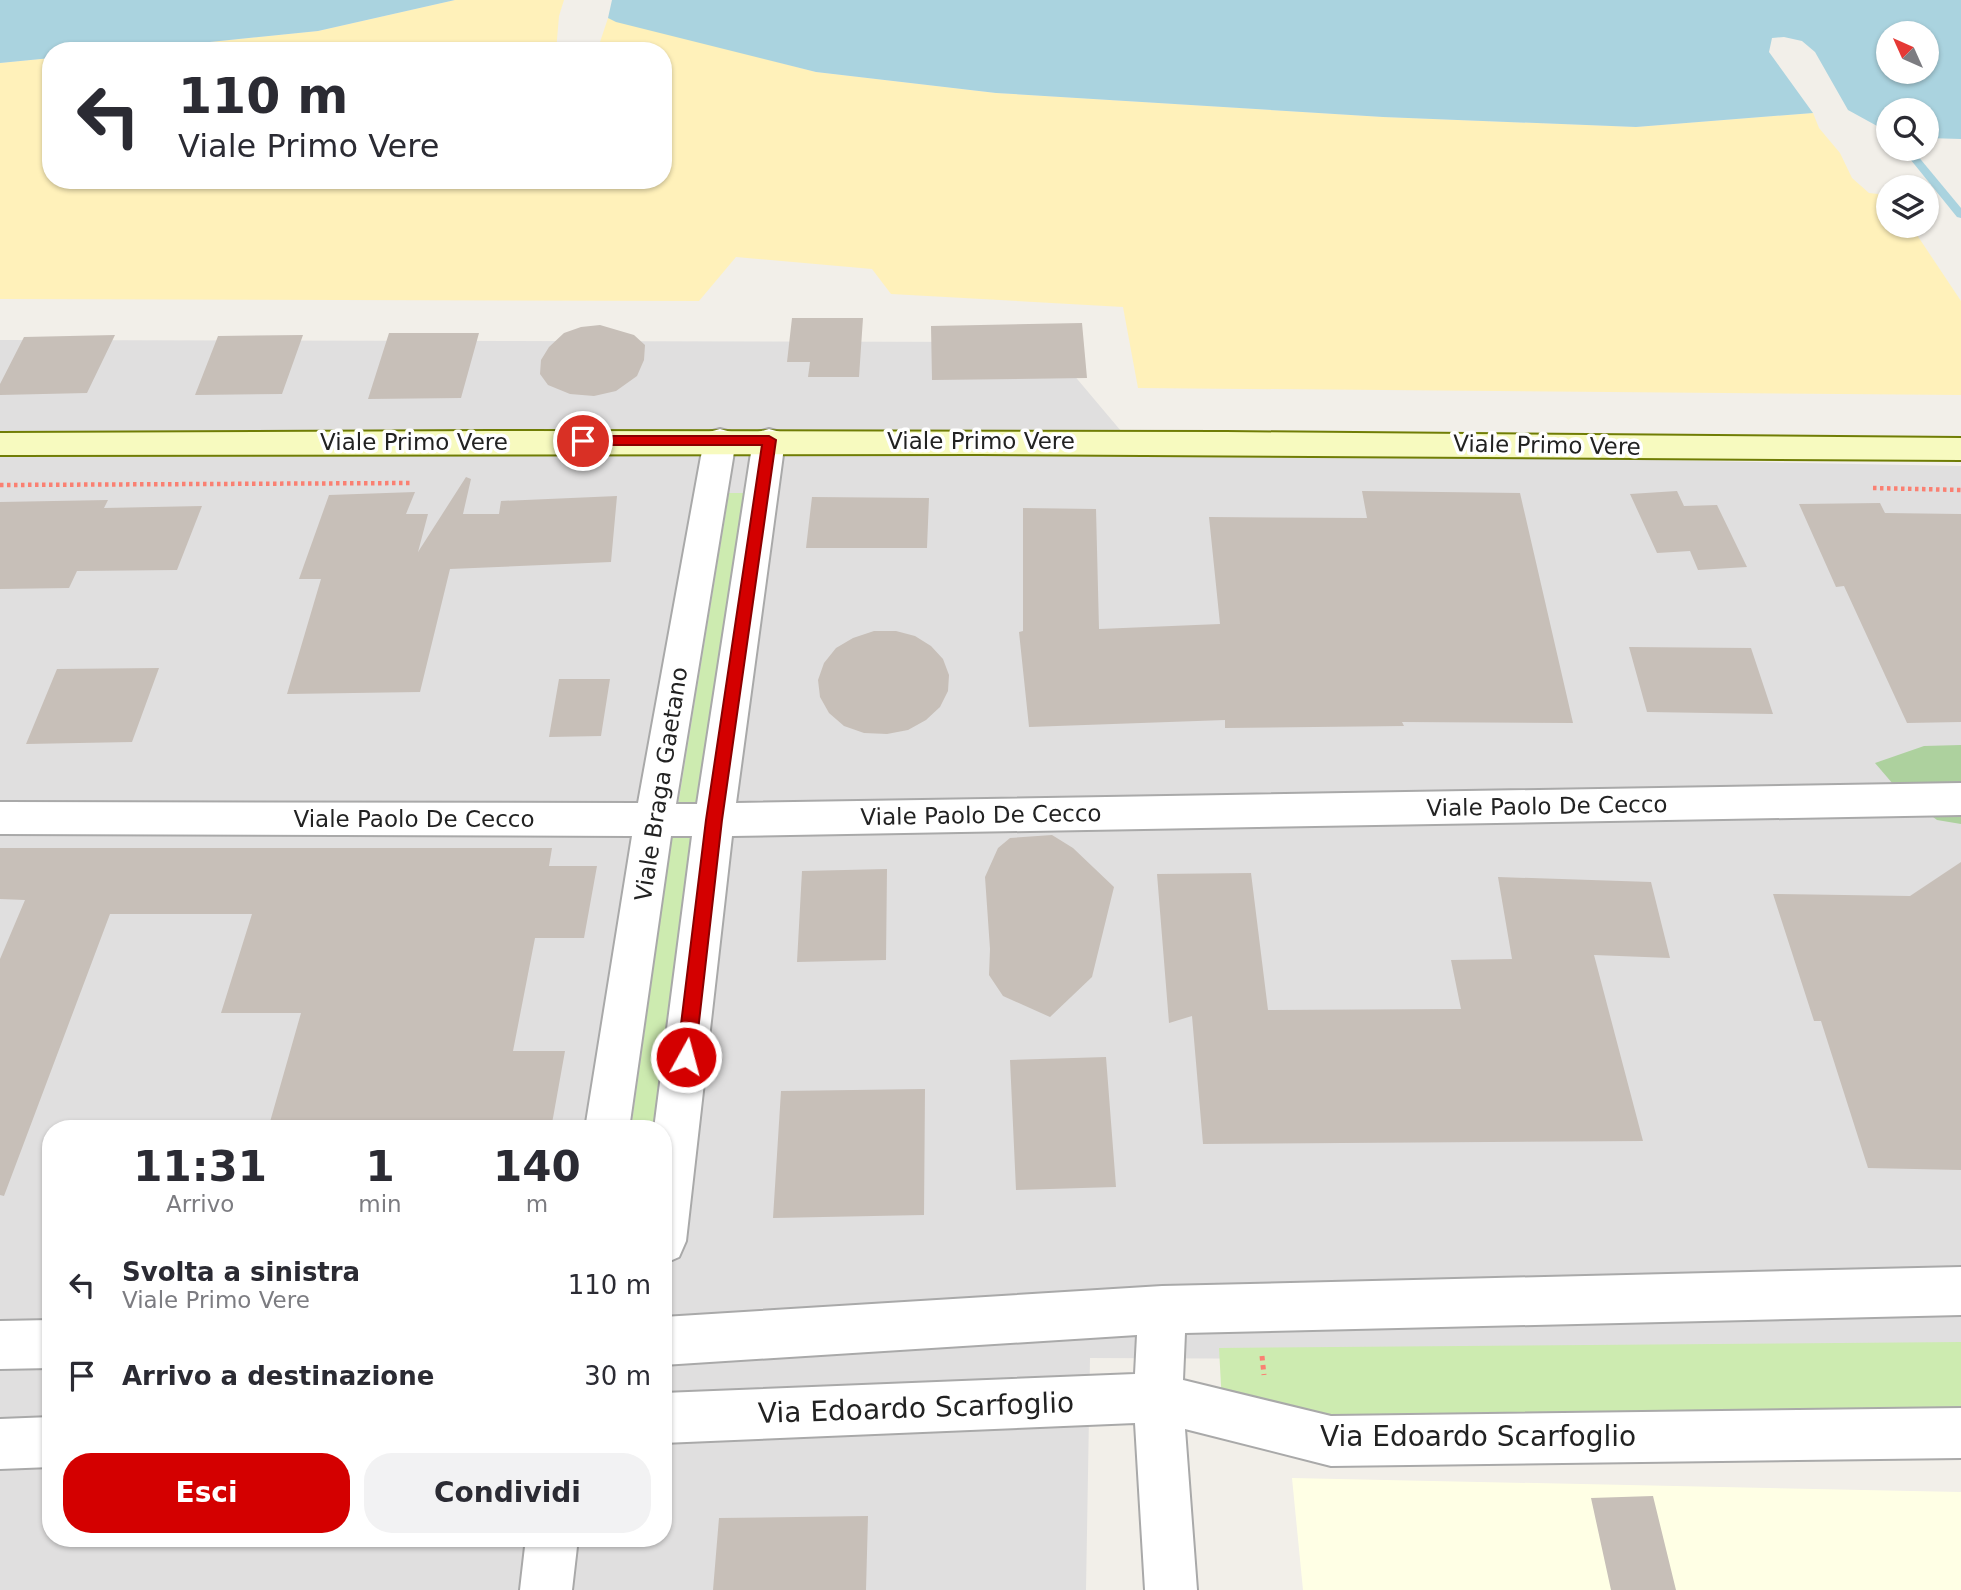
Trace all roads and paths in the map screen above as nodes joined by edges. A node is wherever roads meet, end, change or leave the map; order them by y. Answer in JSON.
{"nodes":[{"id":1,"x":720,"y":440,"type":"junction"},
{"id":2,"x":769,"y":440,"type":"junction"},
{"id":3,"x":0,"y":444,"type":"edge"},
{"id":4,"x":1961,"y":449,"type":"edge"},
{"id":5,"x":1961,"y":799,"type":"edge"},
{"id":6,"x":0,"y":818,"type":"edge"},
{"id":7,"x":654,"y":820,"type":"junction"},
{"id":8,"x":714,"y":820,"type":"junction"},
{"id":9,"x":608,"y":1120,"type":"edge"},
{"id":10,"x":672,"y":1167,"type":"edge"},
{"id":11,"x":1961,"y":1291,"type":"edge"},
{"id":12,"x":1163,"y":1310,"type":"junction"},
{"id":13,"x":672,"y":1340,"type":"edge"},
{"id":14,"x":42,"y":1344,"type":"edge"},
{"id":15,"x":0,"y":1345,"type":"edge"},
{"id":16,"x":1158,"y":1398,"type":"junction"},
{"id":17,"x":672,"y":1418,"type":"edge"},
{"id":18,"x":1961,"y":1433,"type":"edge"},
{"id":19,"x":42,"y":1442,"type":"edge"},
{"id":20,"x":0,"y":1444,"type":"edge"},
{"id":21,"x":551,"y":1547,"type":"edge"},
{"id":22,"x":546,"y":1590,"type":"edge"},
{"id":23,"x":1171,"y":1590,"type":"edge"}],
"edges":[{"from":1,"to":2,"type":"street","name":"Viale Primo Vere"},
{"from":1,"to":3,"type":"street","name":"Viale Primo Vere"},
{"from":1,"to":7,"type":"street","name":"Viale Braga Gaetano"},
{"from":2,"to":4,"type":"street","name":"Viale Primo Vere"},
{"from":2,"to":8,"type":"street"},
{"from":5,"to":8,"type":"street","name":"Viale Paolo De Cecco"},
{"from":6,"to":7,"type":"street","name":"Viale Paolo De Cecco"},
{"from":7,"to":8,"type":"street","name":"Viale Paolo De Cecco"},
{"from":7,"to":9,"type":"street","name":"Viale Braga Gaetano"},
{"from":8,"to":10,"type":"street"},
{"from":11,"to":12,"type":"street"},
{"from":12,"to":13,"type":"street"},
{"from":12,"to":16,"type":"street"},
{"from":14,"to":15,"type":"street"},
{"from":16,"to":17,"type":"street","name":"Via Edoardo Scarfoglio"},
{"from":16,"to":18,"type":"street","name":"Via Edoardo Scarfoglio"},
{"from":16,"to":23,"type":"street"},
{"from":19,"to":20,"type":"street"},
{"from":21,"to":22,"type":"street"}]}
